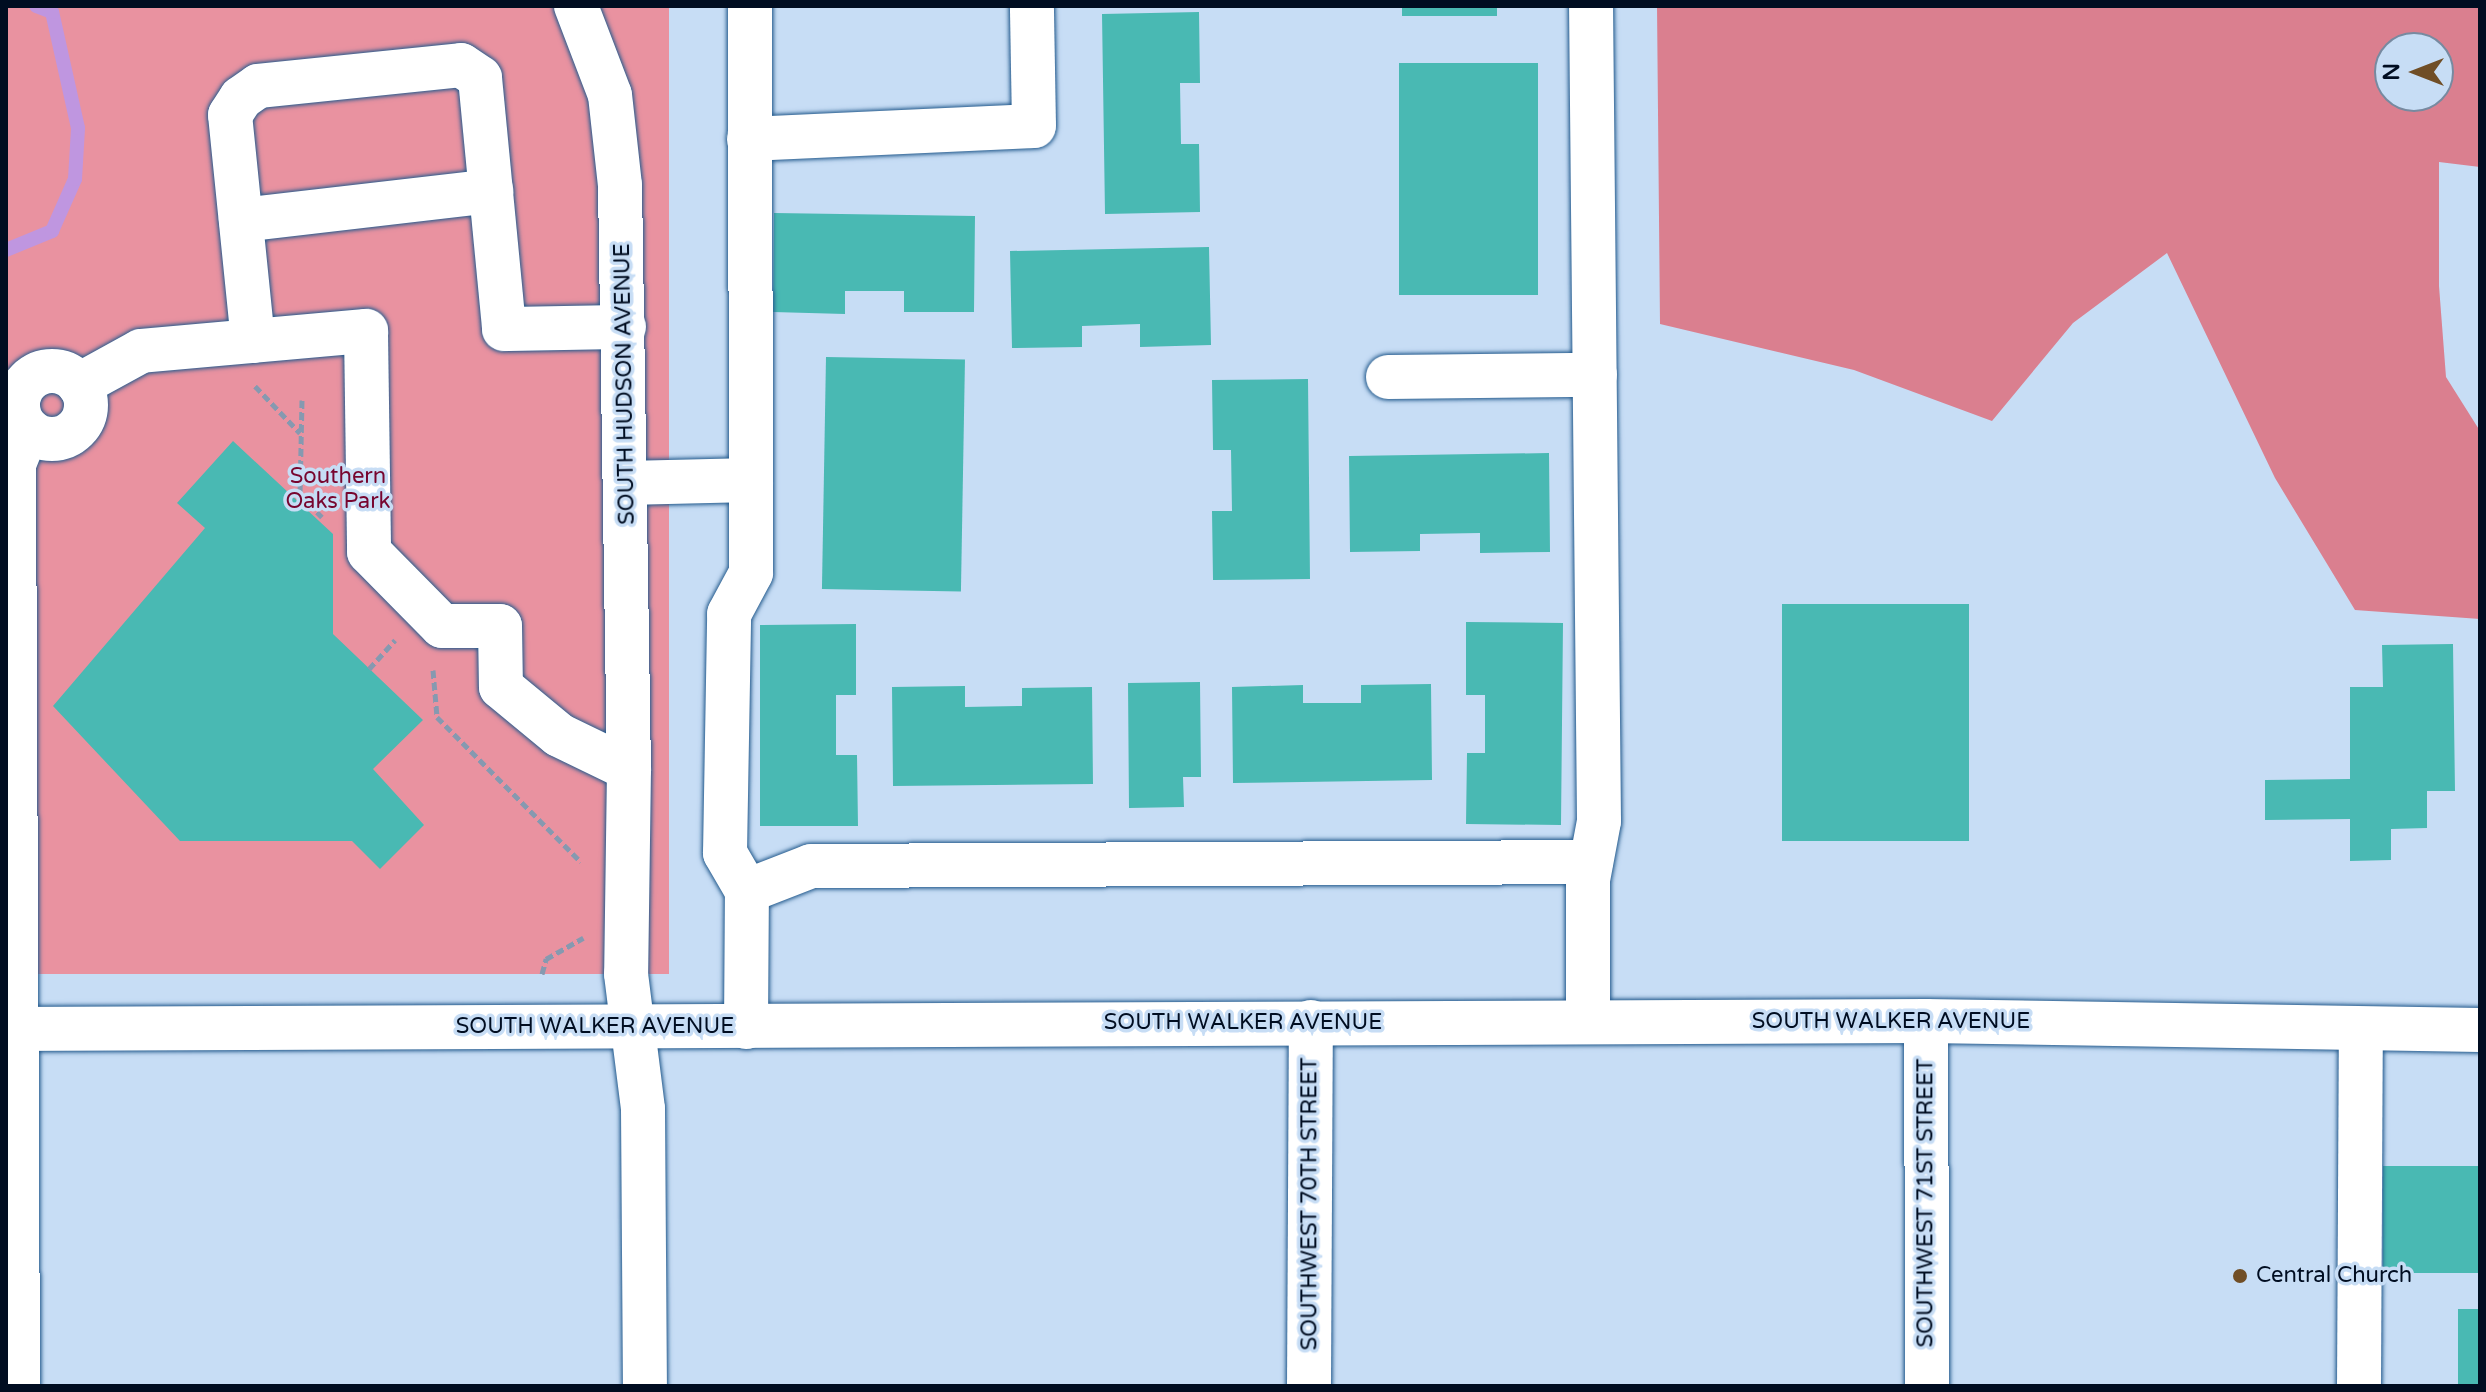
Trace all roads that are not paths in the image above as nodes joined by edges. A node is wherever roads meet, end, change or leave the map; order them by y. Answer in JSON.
{"nodes":[{"id":1,"x":576,"y":6,"type":"edge"},
{"id":2,"x":750,"y":6,"type":"edge"},
{"id":3,"x":1032,"y":6,"type":"edge"},
{"id":4,"x":1591,"y":6,"type":"edge"},
{"id":5,"x":749,"y":139,"type":"junction"},
{"id":6,"x":491,"y":191,"type":"junction"},
{"id":7,"x":241,"y":220,"type":"junction"},
{"id":8,"x":624,"y":327,"type":"junction"},
{"id":9,"x":253,"y":341,"type":"junction"},
{"id":10,"x":1595,"y":375,"type":"junction"},
{"id":11,"x":1388,"y":377,"type":"dead end"},
{"id":12,"x":751,"y":480,"type":"junction"},
{"id":13,"x":627,"y":483,"type":"junction"},
{"id":14,"x":629,"y":769,"type":"junction"},
{"id":15,"x":1591,"y":862,"type":"junction"},
{"id":16,"x":747,"y":891,"type":"junction"},
{"id":17,"x":1926,"y":1021,"type":"junction"},
{"id":18,"x":1311,"y":1022,"type":"junction"},
{"id":19,"x":1588,"y":1022,"type":"junction"},
{"id":20,"x":746,"y":1027,"type":"junction"},
{"id":21,"x":634,"y":1028,"type":"junction"},
{"id":22,"x":11,"y":1029,"type":"edge"},
{"id":23,"x":2480,"y":1030,"type":"edge"},
{"id":24,"x":2361,"y":1031,"type":"junction"},
{"id":25,"x":18,"y":1386,"type":"edge"},
{"id":26,"x":645,"y":1386,"type":"edge"},
{"id":27,"x":1309,"y":1386,"type":"edge"},
{"id":28,"x":1927,"y":1386,"type":"edge"},
{"id":29,"x":2359,"y":1386,"type":"edge"}],
"edges":[{"from":1,"to":8,"type":"main road","name":"SOUTH HUDSON AVENUE"},
{"from":2,"to":5,"type":"main road"},
{"from":3,"to":5,"type":"main road"},
{"from":4,"to":10,"type":"main road"},
{"from":5,"to":12,"type":"main road"},
{"from":6,"to":7,"type":"main road"},
{"from":6,"to":7,"type":"main road"},
{"from":6,"to":8,"type":"main road"},
{"from":7,"to":9,"type":"main road"},
{"from":8,"to":13,"type":"main road","name":"SOUTH HUDSON AVENUE"},
{"from":9,"to":14,"type":"main road"},
{"from":9,"to":22,"type":"main road"},
{"from":10,"to":11,"type":"main road"},
{"from":10,"to":15,"type":"main road"},
{"from":12,"to":13,"type":"main road"},
{"from":12,"to":16,"type":"main road"},
{"from":13,"to":14,"type":"main road","name":"SOUTH HUDSON AVENUE"},
{"from":14,"to":21,"type":"main road","name":"SOUTH HUDSON AVENUE"},
{"from":15,"to":16,"type":"main road"},
{"from":15,"to":19,"type":"main road"},
{"from":16,"to":20,"type":"main road"},
{"from":17,"to":19,"type":"main road","name":"SOUTH WALKER AVENUE"},
{"from":17,"to":24,"type":"main road","name":"SOUTH WALKER AVENUE"},
{"from":17,"to":28,"type":"main road","name":"SOUTHWEST 71ST STREET"},
{"from":18,"to":19,"type":"main road","name":"SOUTH WALKER AVENUE"},
{"from":18,"to":20,"type":"main road","name":"SOUTH WALKER AVENUE"},
{"from":18,"to":27,"type":"main road","name":"SOUTHWEST 70TH STREET"},
{"from":20,"to":21,"type":"main road","name":"SOUTH WALKER AVENUE"},
{"from":21,"to":22,"type":"main road","name":"SOUTH WALKER AVENUE"},
{"from":21,"to":26,"type":"main road","name":"SOUTH HUDSON AVENUE"},
{"from":22,"to":25,"type":"main road"},
{"from":23,"to":24,"type":"main road","name":"SOUTH WALKER AVENUE"},
{"from":24,"to":29,"type":"main road"}]}
